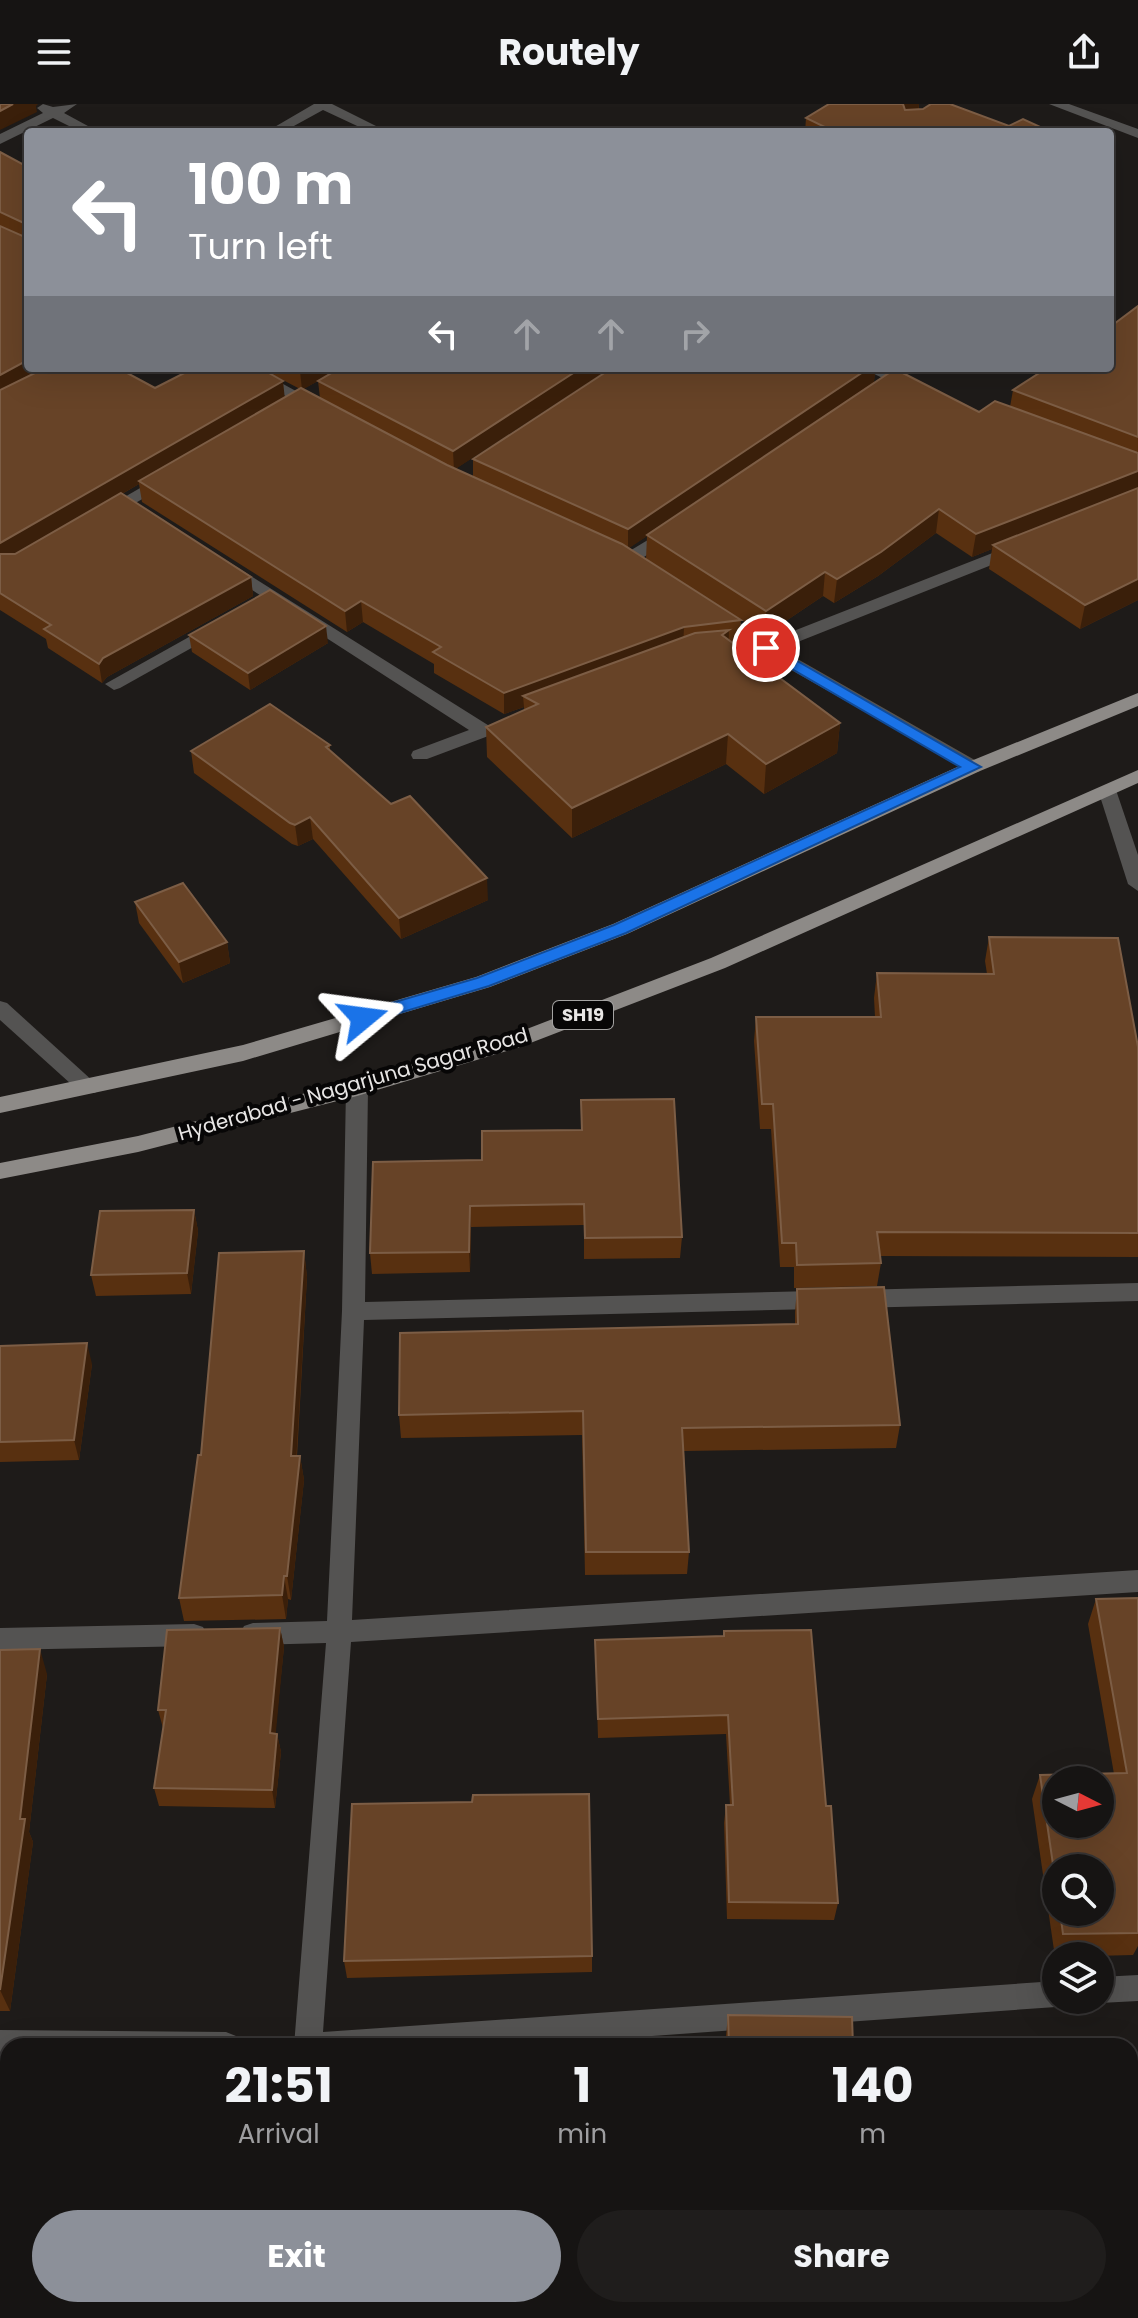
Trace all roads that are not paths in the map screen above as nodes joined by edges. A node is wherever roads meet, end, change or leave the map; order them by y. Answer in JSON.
{"nodes":[{"id":1,"x":36,"y":104,"type":"edge"},
{"id":2,"x":70,"y":104,"type":"edge"},
{"id":3,"x":322,"y":104,"type":"edge"},
{"id":4,"x":1056,"y":104,"type":"edge"},
{"id":5,"x":53,"y":112,"type":"junction"},
{"id":6,"x":84,"y":128,"type":"edge"},
{"id":7,"x":280,"y":128,"type":"edge"},
{"id":8,"x":373,"y":128,"type":"edge"},
{"id":9,"x":1138,"y":134,"type":"edge"},
{"id":10,"x":0,"y":140,"type":"edge"},
{"id":11,"x":250,"y":372,"type":"edge"},
{"id":12,"x":874,"y":372,"type":"edge"},
{"id":13,"x":922,"y":391,"type":"edge"},
{"id":14,"x":330,"y":414,"type":"edge"},
{"id":15,"x":179,"y":470,"type":"edge"},
{"id":16,"x":86,"y":523,"type":"edge"},
{"id":17,"x":682,"y":523,"type":"edge"},
{"id":18,"x":1034,"y":542,"type":"edge"},
{"id":19,"x":211,"y":556,"type":"edge"},
{"id":20,"x":629,"y":559,"type":"edge"},
{"id":21,"x":704,"y":607,"type":"edge"},
{"id":22,"x":234,"y":617,"type":"edge"},
{"id":23,"x":766,"y":648,"type":"junction"},
{"id":24,"x":736,"y":651,"type":"edge"},
{"id":25,"x":114,"y":684,"type":"dead end"},
{"id":26,"x":1138,"y":699,"type":"edge"},
{"id":27,"x":420,"y":755,"type":"dead end"},
{"id":28,"x":973,"y":767,"type":"junction"},
{"id":29,"x":1138,"y":776,"type":"edge"},
{"id":30,"x":1107,"y":790,"type":"junction"},
{"id":31,"x":1136,"y":871,"type":"edge"},
{"id":32,"x":0,"y":1008,"type":"edge"},
{"id":33,"x":88,"y":1088,"type":"junction"},
{"id":34,"x":357,"y":1088,"type":"junction"},
{"id":35,"x":0,"y":1105,"type":"edge"},
{"id":36,"x":0,"y":1171,"type":"edge"},
{"id":37,"x":1138,"y":1292,"type":"edge"},
{"id":38,"x":353,"y":1311,"type":"junction"},
{"id":39,"x":1138,"y":1581,"type":"edge"},
{"id":40,"x":339,"y":1632,"type":"junction"},
{"id":41,"x":0,"y":1639,"type":"edge"},
{"id":42,"x":1138,"y":1988,"type":"edge"},
{"id":43,"x":1114,"y":1989,"type":"edge"},
{"id":44,"x":1042,"y":1995,"type":"edge"},
{"id":45,"x":309,"y":2038,"type":"edge"},
{"id":46,"x":432,"y":2038,"type":"edge"}],
"edges":[{"from":1,"to":5,"type":"street"},
{"from":2,"to":5,"type":"street"},
{"from":3,"to":7,"type":"street"},
{"from":3,"to":8,"type":"street"},
{"from":4,"to":9,"type":"street"},
{"from":5,"to":6,"type":"street"},
{"from":5,"to":10,"type":"street"},
{"from":11,"to":14,"type":"street"},
{"from":12,"to":13,"type":"street"},
{"from":15,"to":16,"type":"street"},
{"from":17,"to":20,"type":"street"},
{"from":18,"to":23,"type":"street"},
{"from":19,"to":27,"type":"street"},
{"from":21,"to":23,"type":"street"},
{"from":22,"to":25,"type":"street"},
{"from":23,"to":24,"type":"street"},
{"from":23,"to":28,"type":"street"},
{"from":26,"to":28,"type":"main road"},
{"from":28,"to":33,"type":"main road"},
{"from":29,"to":30,"type":"main road","name":"Hyderabad - Nagarjuna Sagar Road","number":"SH19"},
{"from":30,"to":31,"type":"street"},
{"from":30,"to":34,"type":"main road","name":"Hyderabad - Nagarjuna Sagar Road","number":"SH19"},
{"from":32,"to":33,"type":"street"},
{"from":33,"to":35,"type":"main road"},
{"from":34,"to":36,"type":"main road","name":"Hyderabad - Nagarjuna Sagar Road","number":"SH19"},
{"from":34,"to":38,"type":"street"},
{"from":37,"to":38,"type":"street"},
{"from":38,"to":40,"type":"street"},
{"from":39,"to":40,"type":"street"},
{"from":40,"to":41,"type":"street"},
{"from":40,"to":45,"type":"street"},
{"from":42,"to":43,"type":"street"},
{"from":44,"to":46,"type":"street"}]}
